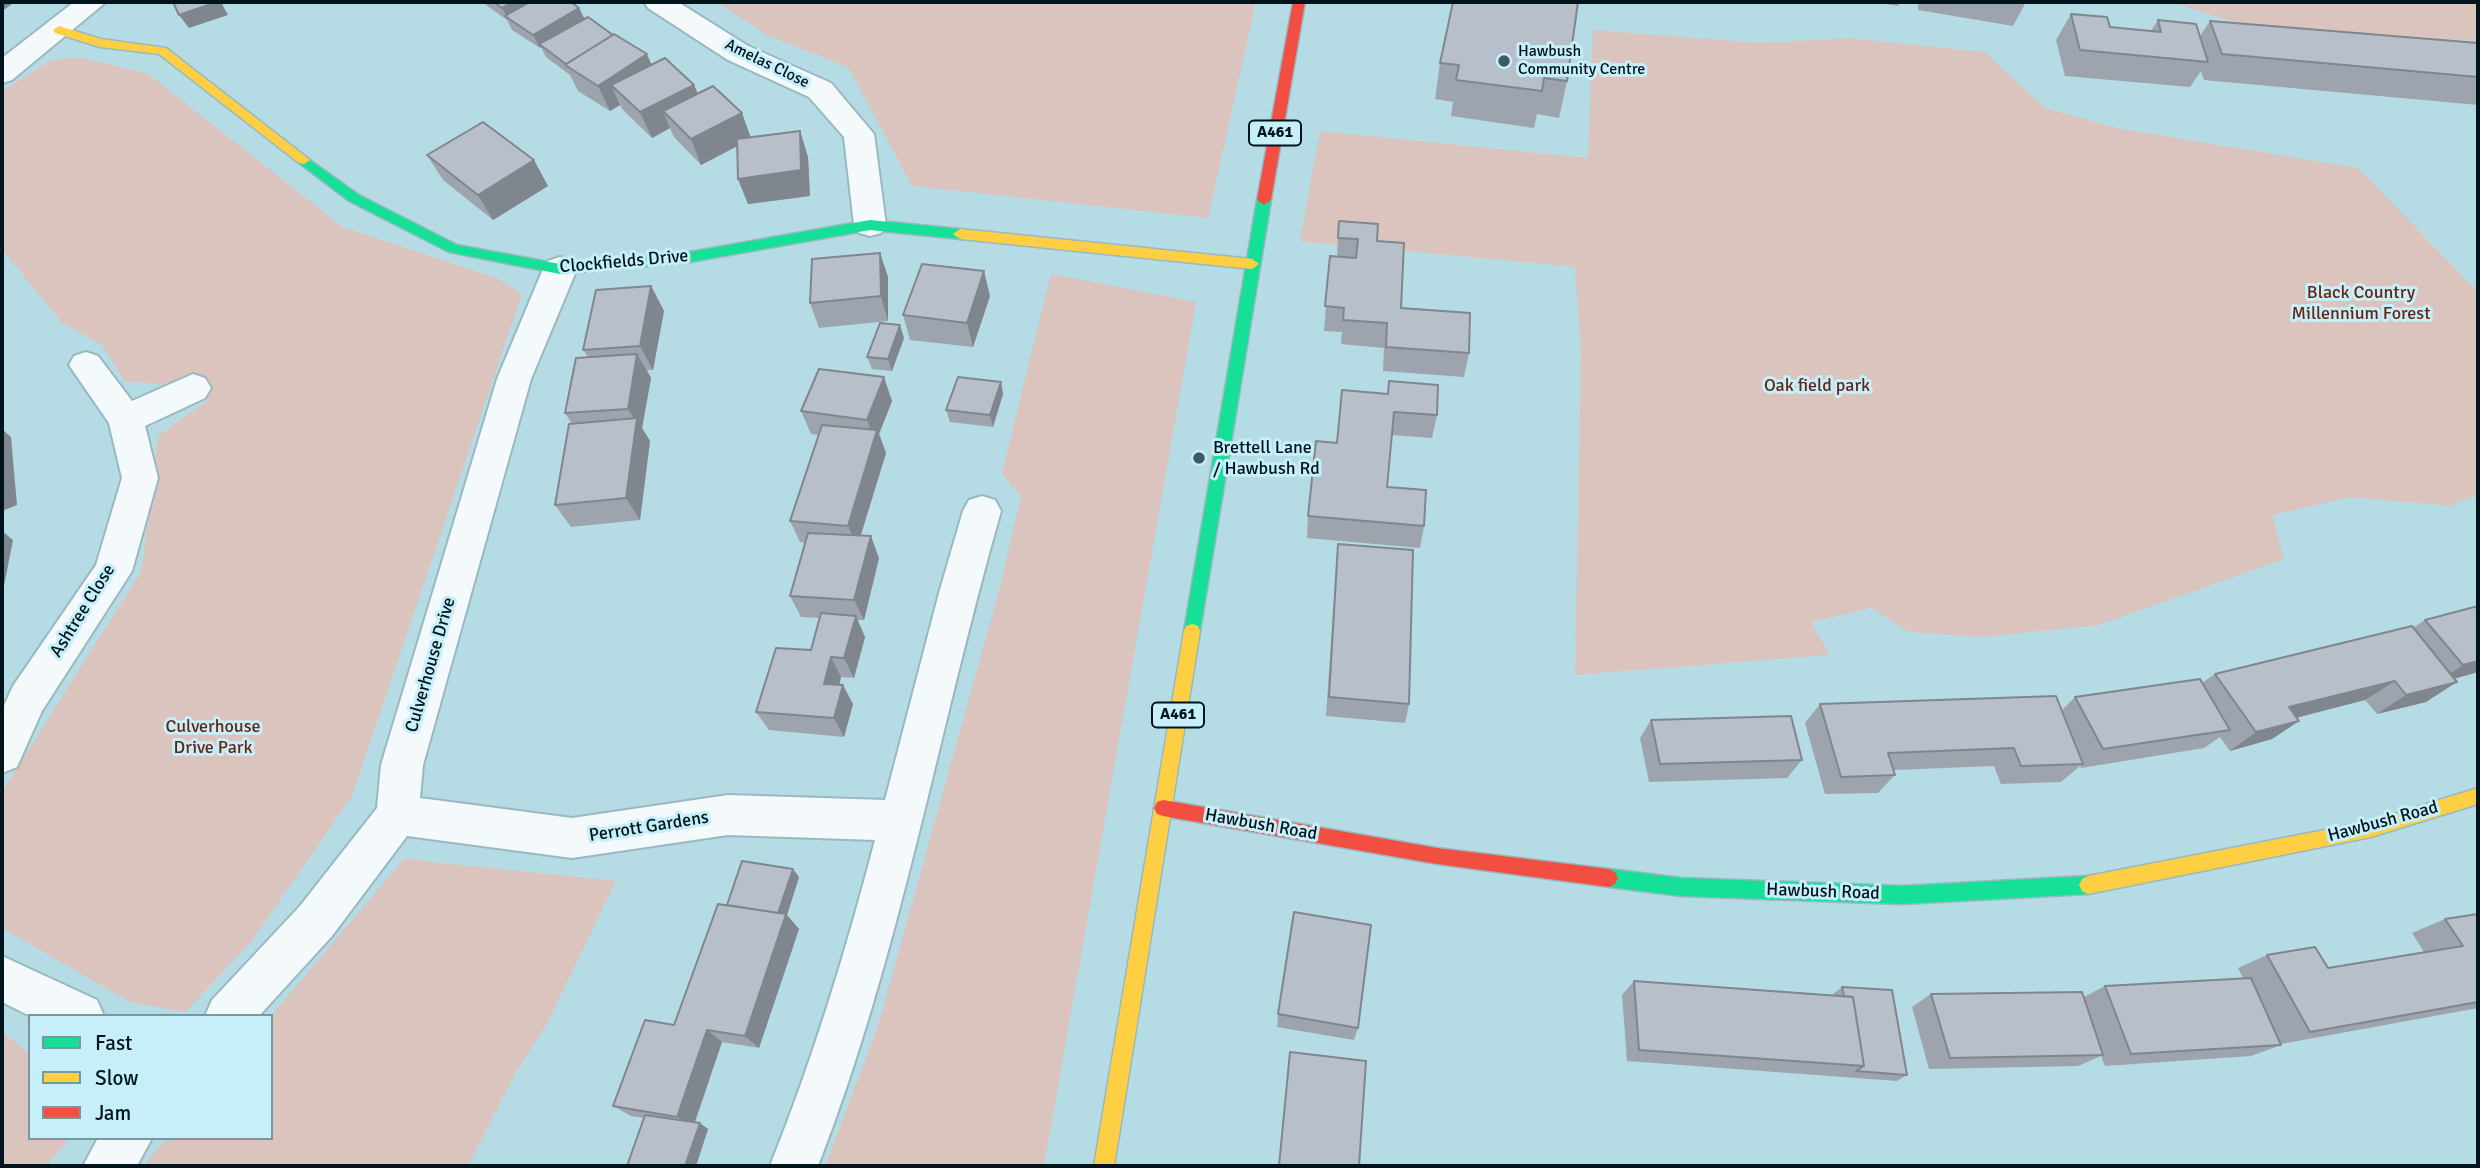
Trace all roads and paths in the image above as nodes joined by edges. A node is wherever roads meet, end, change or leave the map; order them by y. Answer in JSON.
{"nodes":[{"id":1,"x":92,"y":2,"type":"edge"},
{"id":2,"x":658,"y":2,"type":"edge"},
{"id":3,"x":1299,"y":2,"type":"edge"},
{"id":4,"x":59,"y":30,"type":"junction"},
{"id":5,"x":2,"y":73,"type":"edge"},
{"id":6,"x":870,"y":225,"type":"junction"},
{"id":7,"x":1252,"y":264,"type":"junction"},
{"id":8,"x":560,"y":270,"type":"junction"},
{"id":9,"x":86,"y":365,"type":"dead end"},
{"id":10,"x":193,"y":388,"type":"dead end"},
{"id":11,"x":126,"y":419,"type":"junction"},
{"id":12,"x":982,"y":511,"type":"dead end"},
{"id":13,"x":2,"y":754,"type":"edge"},
{"id":14,"x":2478,"y":796,"type":"edge"},
{"id":15,"x":1163,"y":808,"type":"junction"},
{"id":16,"x":397,"y":815,"type":"junction"},
{"id":17,"x":902,"y":821,"type":"junction"},
{"id":18,"x":2,"y":979,"type":"edge"},
{"id":19,"x":78,"y":1014,"type":"edge"},
{"id":20,"x":230,"y":1014,"type":"edge"},
{"id":21,"x":126,"y":1140,"type":"edge"},
{"id":22,"x":107,"y":1166,"type":"edge"},
{"id":23,"x":793,"y":1166,"type":"edge"},
{"id":24,"x":1104,"y":1166,"type":"edge"}],
"edges":[{"from":1,"to":4,"type":"street"},
{"from":2,"to":6,"type":"street","name":"Amelas Close"},
{"from":3,"to":7,"type":"street","number":"A461"},
{"from":4,"to":5,"type":"street"},
{"from":4,"to":8,"type":"street","name":"Clockfields Drive"},
{"from":6,"to":7,"type":"street","name":"Clockfields Drive"},
{"from":6,"to":8,"type":"street","name":"Clockfields Drive"},
{"from":7,"to":15,"type":"street","number":"A461"},
{"from":8,"to":16,"type":"street","name":"Culverhouse Drive"},
{"from":9,"to":11,"type":"street","name":"Ashtree Close"},
{"from":10,"to":11,"type":"street"},
{"from":11,"to":13,"type":"street","name":"Ashtree Close"},
{"from":12,"to":17,"type":"street"},
{"from":14,"to":15,"type":"street","name":"Hawbush Road"},
{"from":15,"to":24,"type":"street","number":"A461"},
{"from":16,"to":17,"type":"street","name":"Perrott Gardens"},
{"from":16,"to":20,"type":"street"},
{"from":17,"to":23,"type":"street"},
{"from":18,"to":19,"type":"street"},
{"from":21,"to":22,"type":"street"}]}
